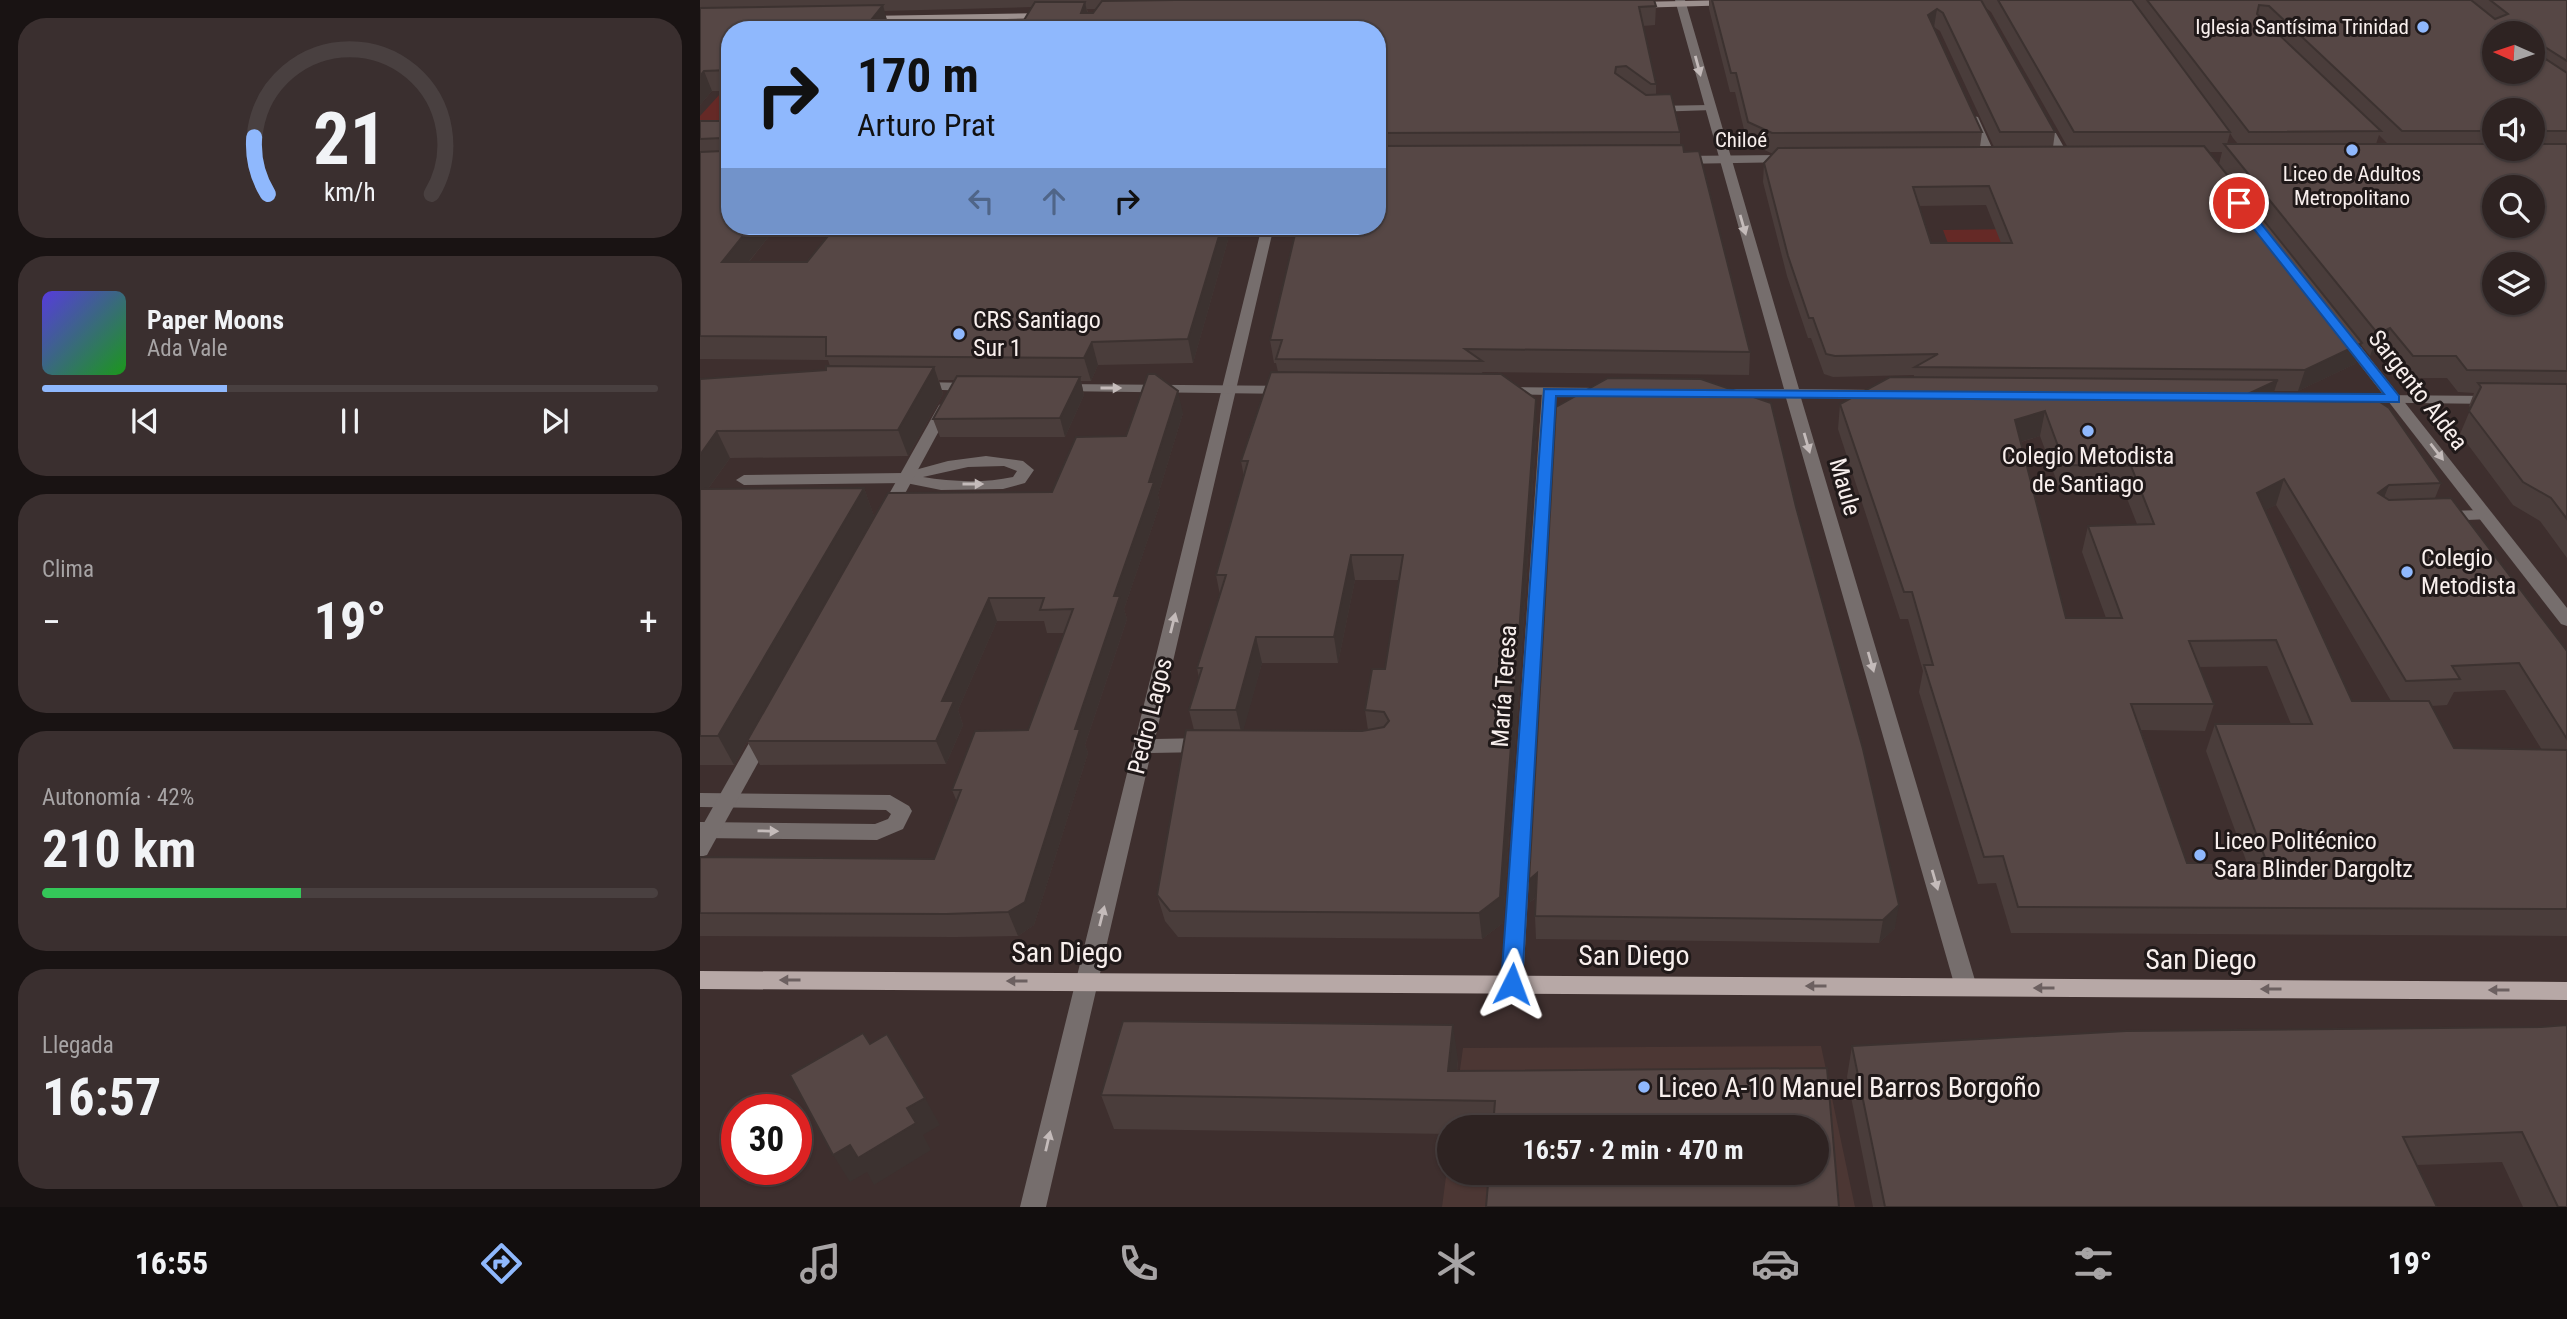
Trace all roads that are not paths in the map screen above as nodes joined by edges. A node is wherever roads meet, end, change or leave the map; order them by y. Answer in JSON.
{"nodes":[{"id":1,"x":1681,"y":2,"type":"edge"},
{"id":2,"x":1745,"y":3,"type":"edge"},
{"id":3,"x":1616,"y":5,"type":"edge"},
{"id":4,"x":1059,"y":15,"type":"edge"},
{"id":5,"x":852,"y":19,"type":"edge"},
{"id":6,"x":1639,"y":103,"type":"edge"},
{"id":7,"x":1709,"y":108,"type":"junction"},
{"id":8,"x":1968,"y":108,"type":"edge"},
{"id":9,"x":2038,"y":110,"type":"edge"},
{"id":10,"x":2078,"y":158,"type":"edge"},
{"id":11,"x":1724,"y":159,"type":"junction"},
{"id":12,"x":1803,"y":159,"type":"edge"},
{"id":13,"x":1978,"y":159,"type":"edge"},
{"id":14,"x":1668,"y":160,"type":"edge"},
{"id":15,"x":1266,"y":235,"type":"edge"},
{"id":16,"x":2335,"y":324,"type":"edge"},
{"id":17,"x":903,"y":386,"type":"edge"},
{"id":18,"x":957,"y":387,"type":"junction"},
{"id":19,"x":984,"y":387,"type":"edge"},
{"id":20,"x":1038,"y":387,"type":"edge"},
{"id":21,"x":1229,"y":389,"type":"junction"},
{"id":22,"x":1299,"y":390,"type":"edge"},
{"id":23,"x":1480,"y":391,"type":"edge"},
{"id":24,"x":1549,"y":392,"type":"junction"},
{"id":25,"x":1616,"y":392,"type":"edge"},
{"id":26,"x":1709,"y":393,"type":"edge"},
{"id":27,"x":1792,"y":394,"type":"junction"},
{"id":28,"x":1891,"y":394,"type":"edge"},
{"id":29,"x":2236,"y":397,"type":"edge"},
{"id":30,"x":2395,"y":399,"type":"junction"},
{"id":31,"x":2514,"y":400,"type":"edge"},
{"id":32,"x":906,"y":478,"type":"junction"},
{"id":33,"x":744,"y":480,"type":"dead end"},
{"id":34,"x":2485,"y":515,"type":"junction"},
{"id":35,"x":2424,"y":517,"type":"edge"},
{"id":36,"x":879,"y":526,"type":"edge"},
{"id":37,"x":2567,"y":620,"type":"edge"},
{"id":38,"x":773,"y":717,"type":"edge"},
{"id":39,"x":1227,"y":745,"type":"edge"},
{"id":40,"x":1143,"y":746,"type":"junction"},
{"id":41,"x":700,"y":800,"type":"edge"},
{"id":42,"x":727,"y":800,"type":"junction"},
{"id":43,"x":705,"y":830,"type":"edge"},
{"id":44,"x":700,"y":849,"type":"edge"},
{"id":45,"x":700,"y":980,"type":"edge"},
{"id":46,"x":1086,"y":982,"type":"junction"},
{"id":47,"x":1512,"y":984,"type":"junction"},
{"id":48,"x":1966,"y":987,"type":"junction"},
{"id":49,"x":2567,"y":991,"type":"edge"},
{"id":50,"x":1033,"y":1207,"type":"edge"}],
"edges":[{"from":1,"to":2,"type":"main road"},
{"from":1,"to":3,"type":"main road"},
{"from":1,"to":7,"type":"street","name":"Maule","one_way":true},
{"from":4,"to":5,"type":"main road"},
{"from":6,"to":7,"type":"street"},
{"from":7,"to":11,"type":"street","name":"Maule"},
{"from":8,"to":13,"type":"street"},
{"from":9,"to":10,"type":"street"},
{"from":11,"to":12,"type":"street","name":"Chiloé"},
{"from":11,"to":14,"type":"street","name":"Chiloé"},
{"from":11,"to":27,"type":"street","name":"Maule","one_way":true},
{"from":15,"to":21,"type":"street","name":"Pedro Lagos"},
{"from":16,"to":30,"type":"street","name":"Sargento Aldea"},
{"from":17,"to":18,"type":"street"},
{"from":18,"to":19,"type":"street"},
{"from":18,"to":32,"type":"street"},
{"from":20,"to":21,"type":"street","one_way":true},
{"from":21,"to":22,"type":"street"},
{"from":40,"to":21,"type":"street","name":"Pedro Lagos","one_way":true},
{"from":23,"to":24,"type":"street"},
{"from":24,"to":25,"type":"street"},
{"from":24,"to":47,"type":"street","name":"María Teresa"},
{"from":26,"to":27,"type":"street"},
{"from":27,"to":28,"type":"street"},
{"from":27,"to":48,"type":"street","name":"Maule","one_way":true},
{"from":29,"to":30,"type":"street"},
{"from":30,"to":31,"type":"street"},
{"from":30,"to":34,"type":"street","name":"Sargento Aldea","one_way":true},
{"from":32,"to":32,"type":"street","one_way":true},
{"from":32,"to":33,"type":"street"},
{"from":32,"to":36,"type":"street"},
{"from":34,"to":35,"type":"street"},
{"from":34,"to":37,"type":"street","name":"Sargento Aldea"},
{"from":38,"to":42,"type":"street"},
{"from":39,"to":40,"type":"street"},
{"from":46,"to":40,"type":"street","name":"Pedro Lagos","one_way":true},
{"from":41,"to":42,"type":"street"},
{"from":42,"to":43,"type":"street"},
{"from":43,"to":42,"type":"street","one_way":true},
{"from":43,"to":44,"type":"street"},
{"from":46,"to":45,"type":"main road","name":"San Diego","one_way":true},
{"from":46,"to":47,"type":"main road","name":"San Diego"},
{"from":50,"to":46,"type":"street","name":"Pedro Lagos","one_way":true},
{"from":48,"to":47,"type":"main road","name":"San Diego","one_way":true},
{"from":49,"to":48,"type":"main road","name":"San Diego","one_way":true}]}
